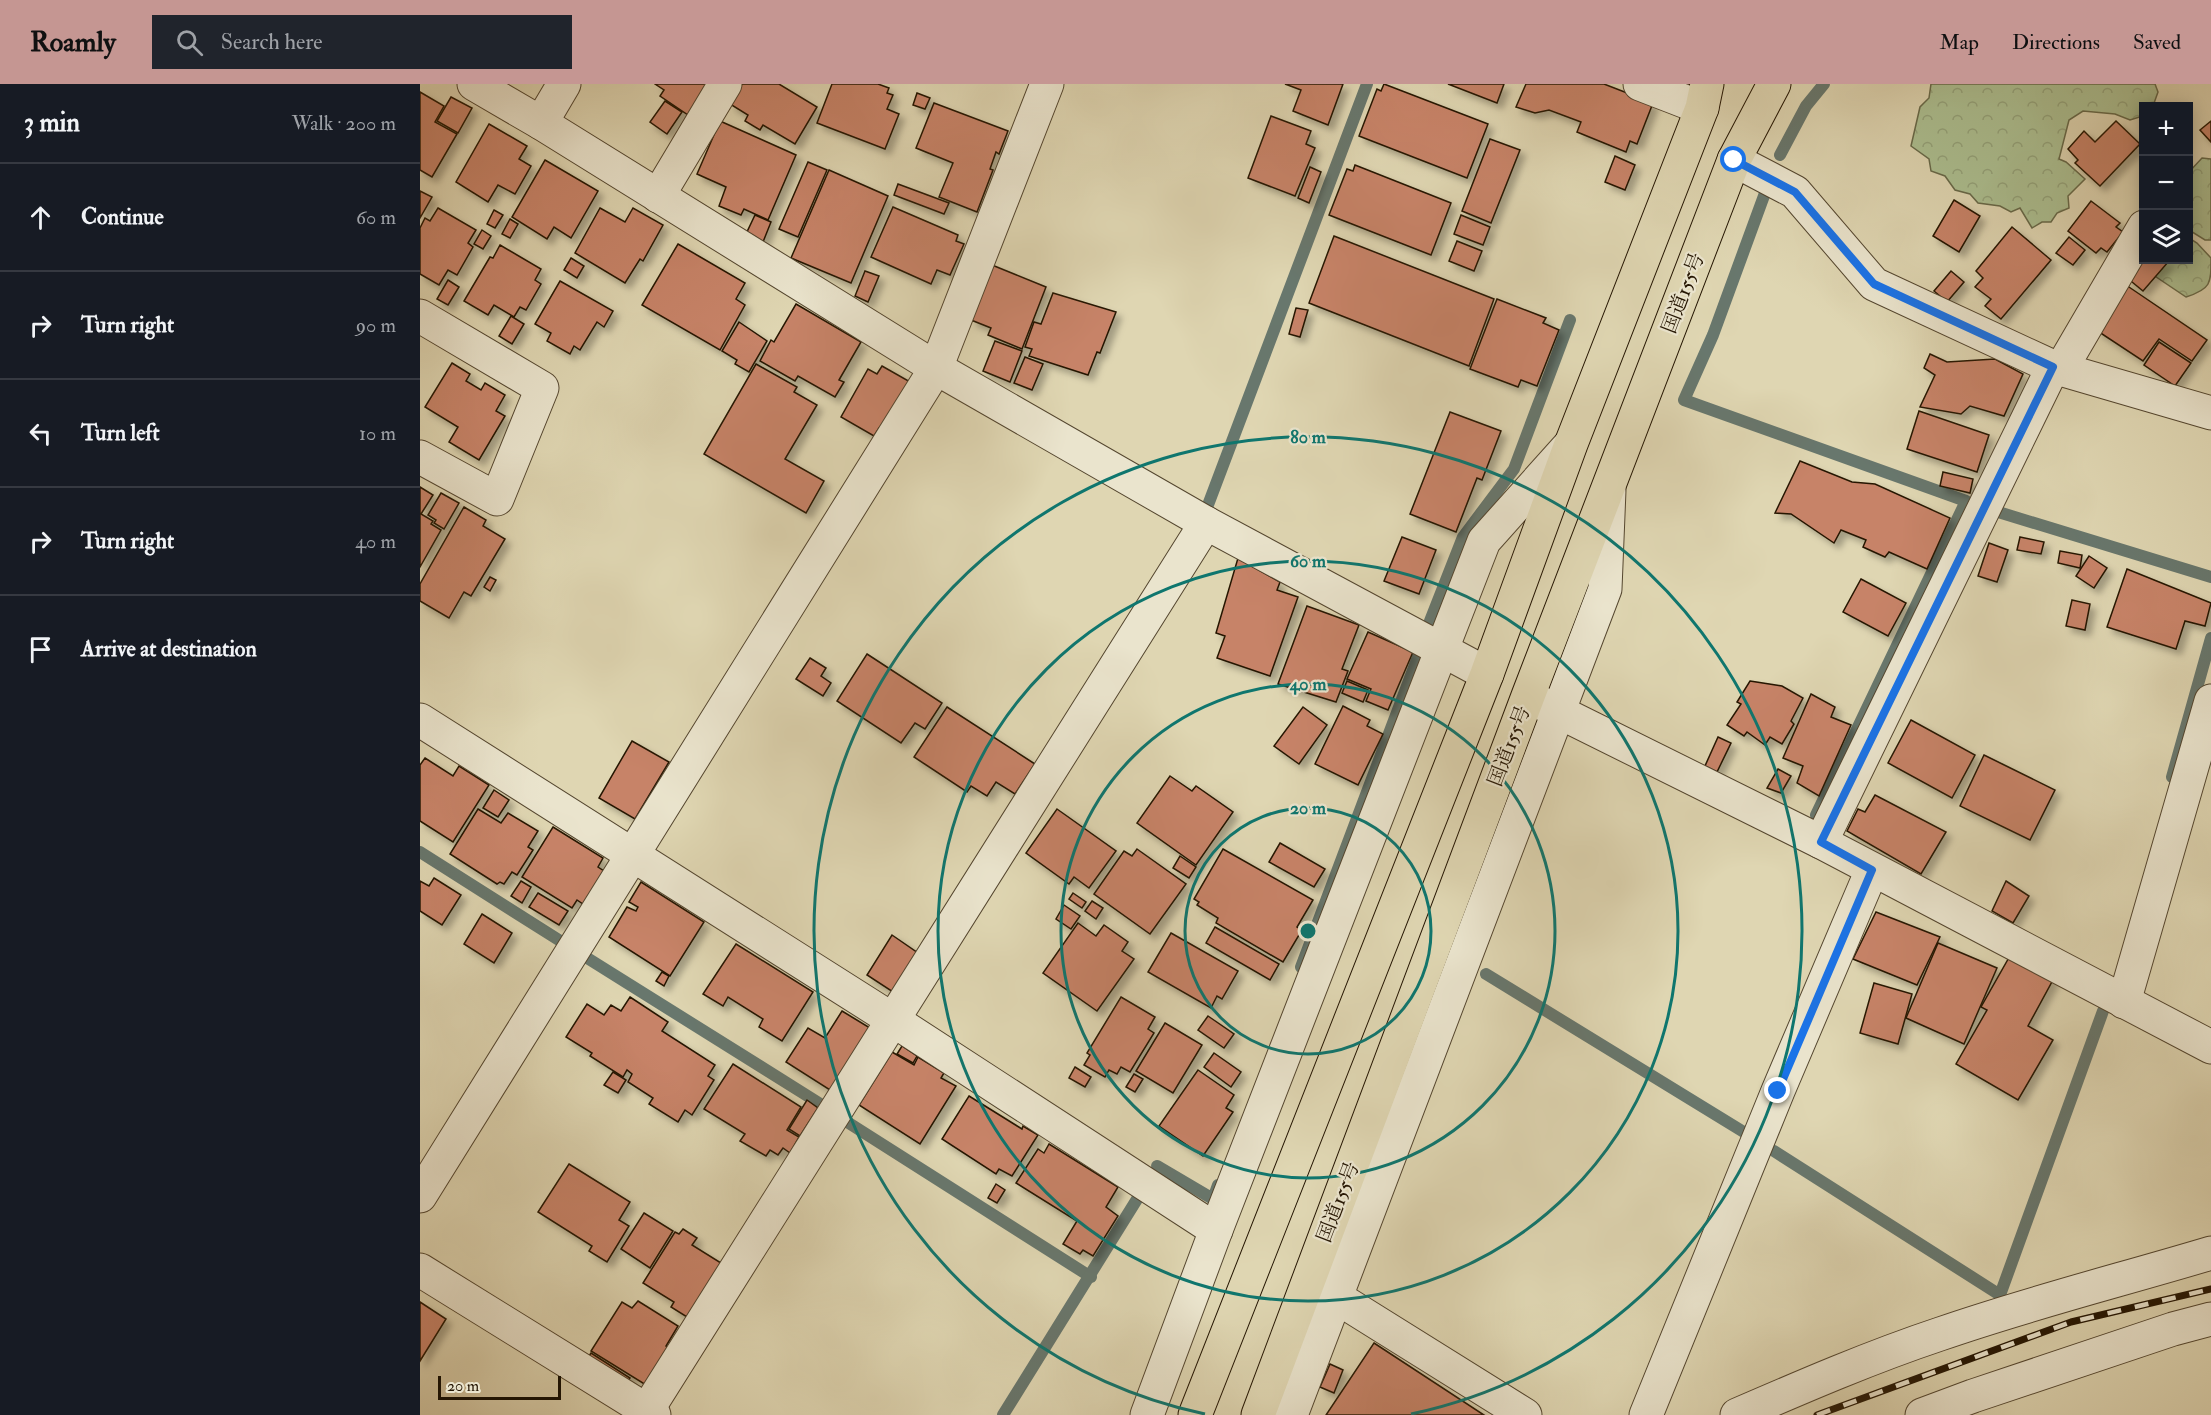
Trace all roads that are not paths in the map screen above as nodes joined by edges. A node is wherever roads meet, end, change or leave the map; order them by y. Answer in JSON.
{"nodes":[{"id":1,"x":474,"y":84,"type":"edge"},
{"id":2,"x":564,"y":84,"type":"edge"},
{"id":3,"x":725,"y":84,"type":"edge"},
{"id":4,"x":1047,"y":84,"type":"edge"},
{"id":5,"x":1640,"y":84,"type":"edge"},
{"id":6,"x":1774,"y":84,"type":"edge"},
{"id":7,"x":1704,"y":96,"type":"edge"},
{"id":8,"x":541,"y":123,"type":"junction"},
{"id":9,"x":1734,"y":160,"type":"junction"},
{"id":10,"x":658,"y":196,"type":"junction"},
{"id":11,"x":2139,"y":235,"type":"edge"},
{"id":12,"x":420,"y":316,"type":"edge"},
{"id":13,"x":936,"y":368,"type":"junction"},
{"id":14,"x":2057,"y":368,"type":"junction"},
{"id":15,"x":2211,"y":413,"type":"edge"},
{"id":16,"x":1571,"y":444,"type":"junction"},
{"id":17,"x":420,"y":457,"type":"edge"},
{"id":18,"x":1609,"y":488,"type":"junction"},
{"id":19,"x":1206,"y":523,"type":"junction"},
{"id":20,"x":1442,"y":650,"type":"junction"},
{"id":21,"x":1487,"y":674,"type":"junction"},
{"id":22,"x":1528,"y":696,"type":"junction"},
{"id":23,"x":2211,"y":701,"type":"edge"},
{"id":24,"x":1557,"y":711,"type":"junction"},
{"id":25,"x":420,"y":720,"type":"edge"},
{"id":26,"x":1821,"y":842,"type":"junction"},
{"id":27,"x":634,"y":855,"type":"junction"},
{"id":28,"x":1872,"y":870,"type":"junction"},
{"id":29,"x":2124,"y":1002,"type":"junction"},
{"id":30,"x":893,"y":1020,"type":"junction"},
{"id":31,"x":2211,"y":1047,"type":"edge"},
{"id":32,"x":420,"y":1196,"type":"edge"},
{"id":33,"x":1216,"y":1230,"type":"junction"},
{"id":34,"x":2211,"y":1253,"type":"edge"},
{"id":35,"x":420,"y":1270,"type":"edge"},
{"id":36,"x":1336,"y":1296,"type":"junction"},
{"id":37,"x":2211,"y":1319,"type":"edge"},
{"id":38,"x":1967,"y":1405,"type":"edge"},
{"id":39,"x":648,"y":1413,"type":"edge"},
{"id":40,"x":1147,"y":1415,"type":"edge"},
{"id":41,"x":1195,"y":1415,"type":"edge"},
{"id":42,"x":1258,"y":1415,"type":"edge"},
{"id":43,"x":1291,"y":1415,"type":"edge"},
{"id":44,"x":1524,"y":1415,"type":"edge"},
{"id":45,"x":1646,"y":1415,"type":"edge"},
{"id":46,"x":1737,"y":1415,"type":"edge"},
{"id":47,"x":1922,"y":1415,"type":"edge"}],
"edges":[{"from":1,"to":8,"type":"street"},
{"from":2,"to":8,"type":"street"},
{"from":3,"to":10,"type":"street"},
{"from":4,"to":13,"type":"street"},
{"from":5,"to":7,"type":"street"},
{"from":6,"to":9,"type":"highway","name":"国道155号"},
{"from":7,"to":16,"type":"highway"},
{"from":8,"to":10,"type":"street"},
{"from":9,"to":14,"type":"street"},
{"from":9,"to":18,"type":"highway","name":"国道155号"},
{"from":10,"to":13,"type":"street"},
{"from":11,"to":14,"type":"street"},
{"from":12,"to":17,"type":"street"},
{"from":13,"to":19,"type":"street"},
{"from":13,"to":27,"type":"street"},
{"from":14,"to":15,"type":"street"},
{"from":14,"to":26,"type":"street"},
{"from":16,"to":20,"type":"street"},
{"from":16,"to":21,"type":"highway"},
{"from":18,"to":22,"type":"highway","name":"国道155号"},
{"from":18,"to":24,"type":"street"},
{"from":19,"to":20,"type":"street"},
{"from":19,"to":30,"type":"street"},
{"from":20,"to":21,"type":"street"},
{"from":20,"to":33,"type":"street"},
{"from":21,"to":41,"type":"highway"},
{"from":22,"to":24,"type":"street"},
{"from":22,"to":42,"type":"highway","name":"国道155号"},
{"from":23,"to":29,"type":"street"},
{"from":24,"to":26,"type":"street"},
{"from":24,"to":36,"type":"street"},
{"from":25,"to":27,"type":"street"},
{"from":26,"to":28,"type":"street"},
{"from":27,"to":30,"type":"street"},
{"from":27,"to":32,"type":"street"},
{"from":28,"to":29,"type":"street"},
{"from":28,"to":45,"type":"street"},
{"from":29,"to":31,"type":"street"},
{"from":30,"to":33,"type":"street"},
{"from":30,"to":39,"type":"street"},
{"from":33,"to":40,"type":"street"},
{"from":34,"to":46,"type":"street"},
{"from":35,"to":39,"type":"street"},
{"from":36,"to":43,"type":"street"},
{"from":36,"to":44,"type":"street"},
{"from":37,"to":38,"type":"street"},
{"from":38,"to":47,"type":"street"}]}
